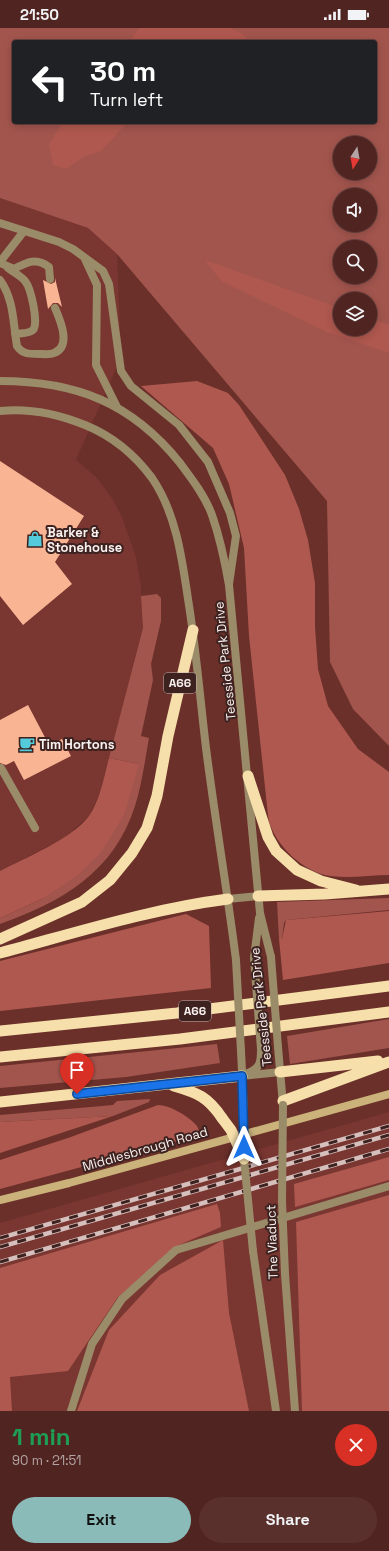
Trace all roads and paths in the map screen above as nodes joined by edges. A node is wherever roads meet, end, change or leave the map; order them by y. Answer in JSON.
{"nodes":[{"id":1,"x":0,"y":223,"type":"edge"},
{"id":2,"x":24,"y":231,"type":"junction"},
{"id":3,"x":85,"y":258,"type":"junction"},
{"id":4,"x":0,"y":262,"type":"edge"},
{"id":5,"x":8,"y":268,"type":"junction"},
{"id":6,"x":50,"y":279,"type":"dead end"},
{"id":7,"x":0,"y":280,"type":"edge"},
{"id":8,"x":55,"y":308,"type":"dead end"},
{"id":9,"x":15,"y":334,"type":"junction"},
{"id":10,"x":0,"y":381,"type":"edge"},
{"id":11,"x":117,"y":407,"type":"junction"},
{"id":12,"x":0,"y":411,"type":"edge"},
{"id":13,"x":229,"y":586,"type":"junction"},
{"id":14,"x":193,"y":630,"type":"junction"},
{"id":15,"x":1,"y":768,"type":"dead end"},
{"id":16,"x":248,"y":776,"type":"junction"},
{"id":17,"x":35,"y":828,"type":"dead end"},
{"id":18,"x":389,"y":889,"type":"edge"},
{"id":19,"x":356,"y":890,"type":"junction"},
{"id":20,"x":258,"y":896,"type":"junction"},
{"id":21,"x":228,"y":899,"type":"junction"},
{"id":22,"x":260,"y":913,"type":"junction"},
{"id":23,"x":0,"y":938,"type":"edge"},
{"id":24,"x":0,"y":953,"type":"edge"},
{"id":25,"x":389,"y":986,"type":"edge"},
{"id":26,"x":389,"y":1012,"type":"edge"},
{"id":27,"x":0,"y":1031,"type":"edge"},
{"id":28,"x":0,"y":1057,"type":"edge"},
{"id":29,"x":389,"y":1061,"type":"edge"},
{"id":30,"x":280,"y":1072,"type":"junction"},
{"id":31,"x":242,"y":1076,"type":"junction"},
{"id":32,"x":170,"y":1084,"type":"junction"},
{"id":33,"x":389,"y":1094,"type":"edge"},
{"id":34,"x":0,"y":1102,"type":"edge"},
{"id":35,"x":283,"y":1103,"type":"junction"},
{"id":36,"x":244,"y":1159,"type":"junction"},
{"id":37,"x":389,"y":1186,"type":"edge"},
{"id":38,"x":0,"y":1200,"type":"edge"},
{"id":39,"x":71,"y":1411,"type":"edge"},
{"id":40,"x":276,"y":1411,"type":"edge"},
{"id":41,"x":295,"y":1411,"type":"edge"}],
"edges":[{"from":1,"to":2,"type":"street"},
{"from":2,"to":3,"type":"street"},
{"from":2,"to":4,"type":"street"},
{"from":3,"to":11,"type":"street"},
{"from":3,"to":13,"type":"street"},
{"from":4,"to":5,"type":"street"},
{"from":5,"to":6,"type":"street"},
{"from":5,"to":9,"type":"street"},
{"from":7,"to":9,"type":"street"},
{"from":8,"to":9,"type":"street"},
{"from":10,"to":11,"type":"street","name":"Teesside Park Drive"},
{"from":11,"to":13,"type":"street","name":"Teesside Park Drive"},
{"from":12,"to":14,"type":"street","name":"Teesside Park Drive"},
{"from":13,"to":16,"type":"street","name":"Teesside Park Drive"},
{"from":14,"to":21,"type":"street","name":"Teesside Park Drive"},
{"from":14,"to":23,"type":"highway","number":"A66"},
{"from":15,"to":17,"type":"street"},
{"from":16,"to":19,"type":"highway"},
{"from":16,"to":20,"type":"street","name":"Teesside Park Drive"},
{"from":18,"to":19,"type":"highway"},
{"from":19,"to":20,"type":"highway"},
{"from":20,"to":21,"type":"street"},
{"from":20,"to":22,"type":"street","name":"Teesside Park Drive"},
{"from":21,"to":24,"type":"highway"},
{"from":21,"to":31,"type":"street","name":"Teesside Park Drive","bridge":true},
{"from":22,"to":30,"type":"street","name":"Teesside Park Drive","bridge":true},
{"from":22,"to":31,"type":"street","bridge":true},
{"from":25,"to":27,"type":"highway","number":"A66"},
{"from":26,"to":28,"type":"highway","number":"A66"},
{"from":29,"to":30,"type":"highway"},
{"from":29,"to":35,"type":"highway"},
{"from":30,"to":31,"type":"street"},
{"from":30,"to":35,"type":"street","name":"The Viaduct"},
{"from":31,"to":32,"type":"highway"},
{"from":31,"to":36,"type":"street","name":"The Viaduct","bridge":true},
{"from":32,"to":34,"type":"highway"},
{"from":32,"to":36,"type":"highway","bridge":true},
{"from":33,"to":38,"type":"main road","name":"Middlesbrough Road"},
{"from":35,"to":41,"type":"street","name":"The Viaduct","bridge":true},
{"from":36,"to":40,"type":"street","name":"The Viaduct","bridge":true},
{"from":37,"to":39,"type":"street"}]}
